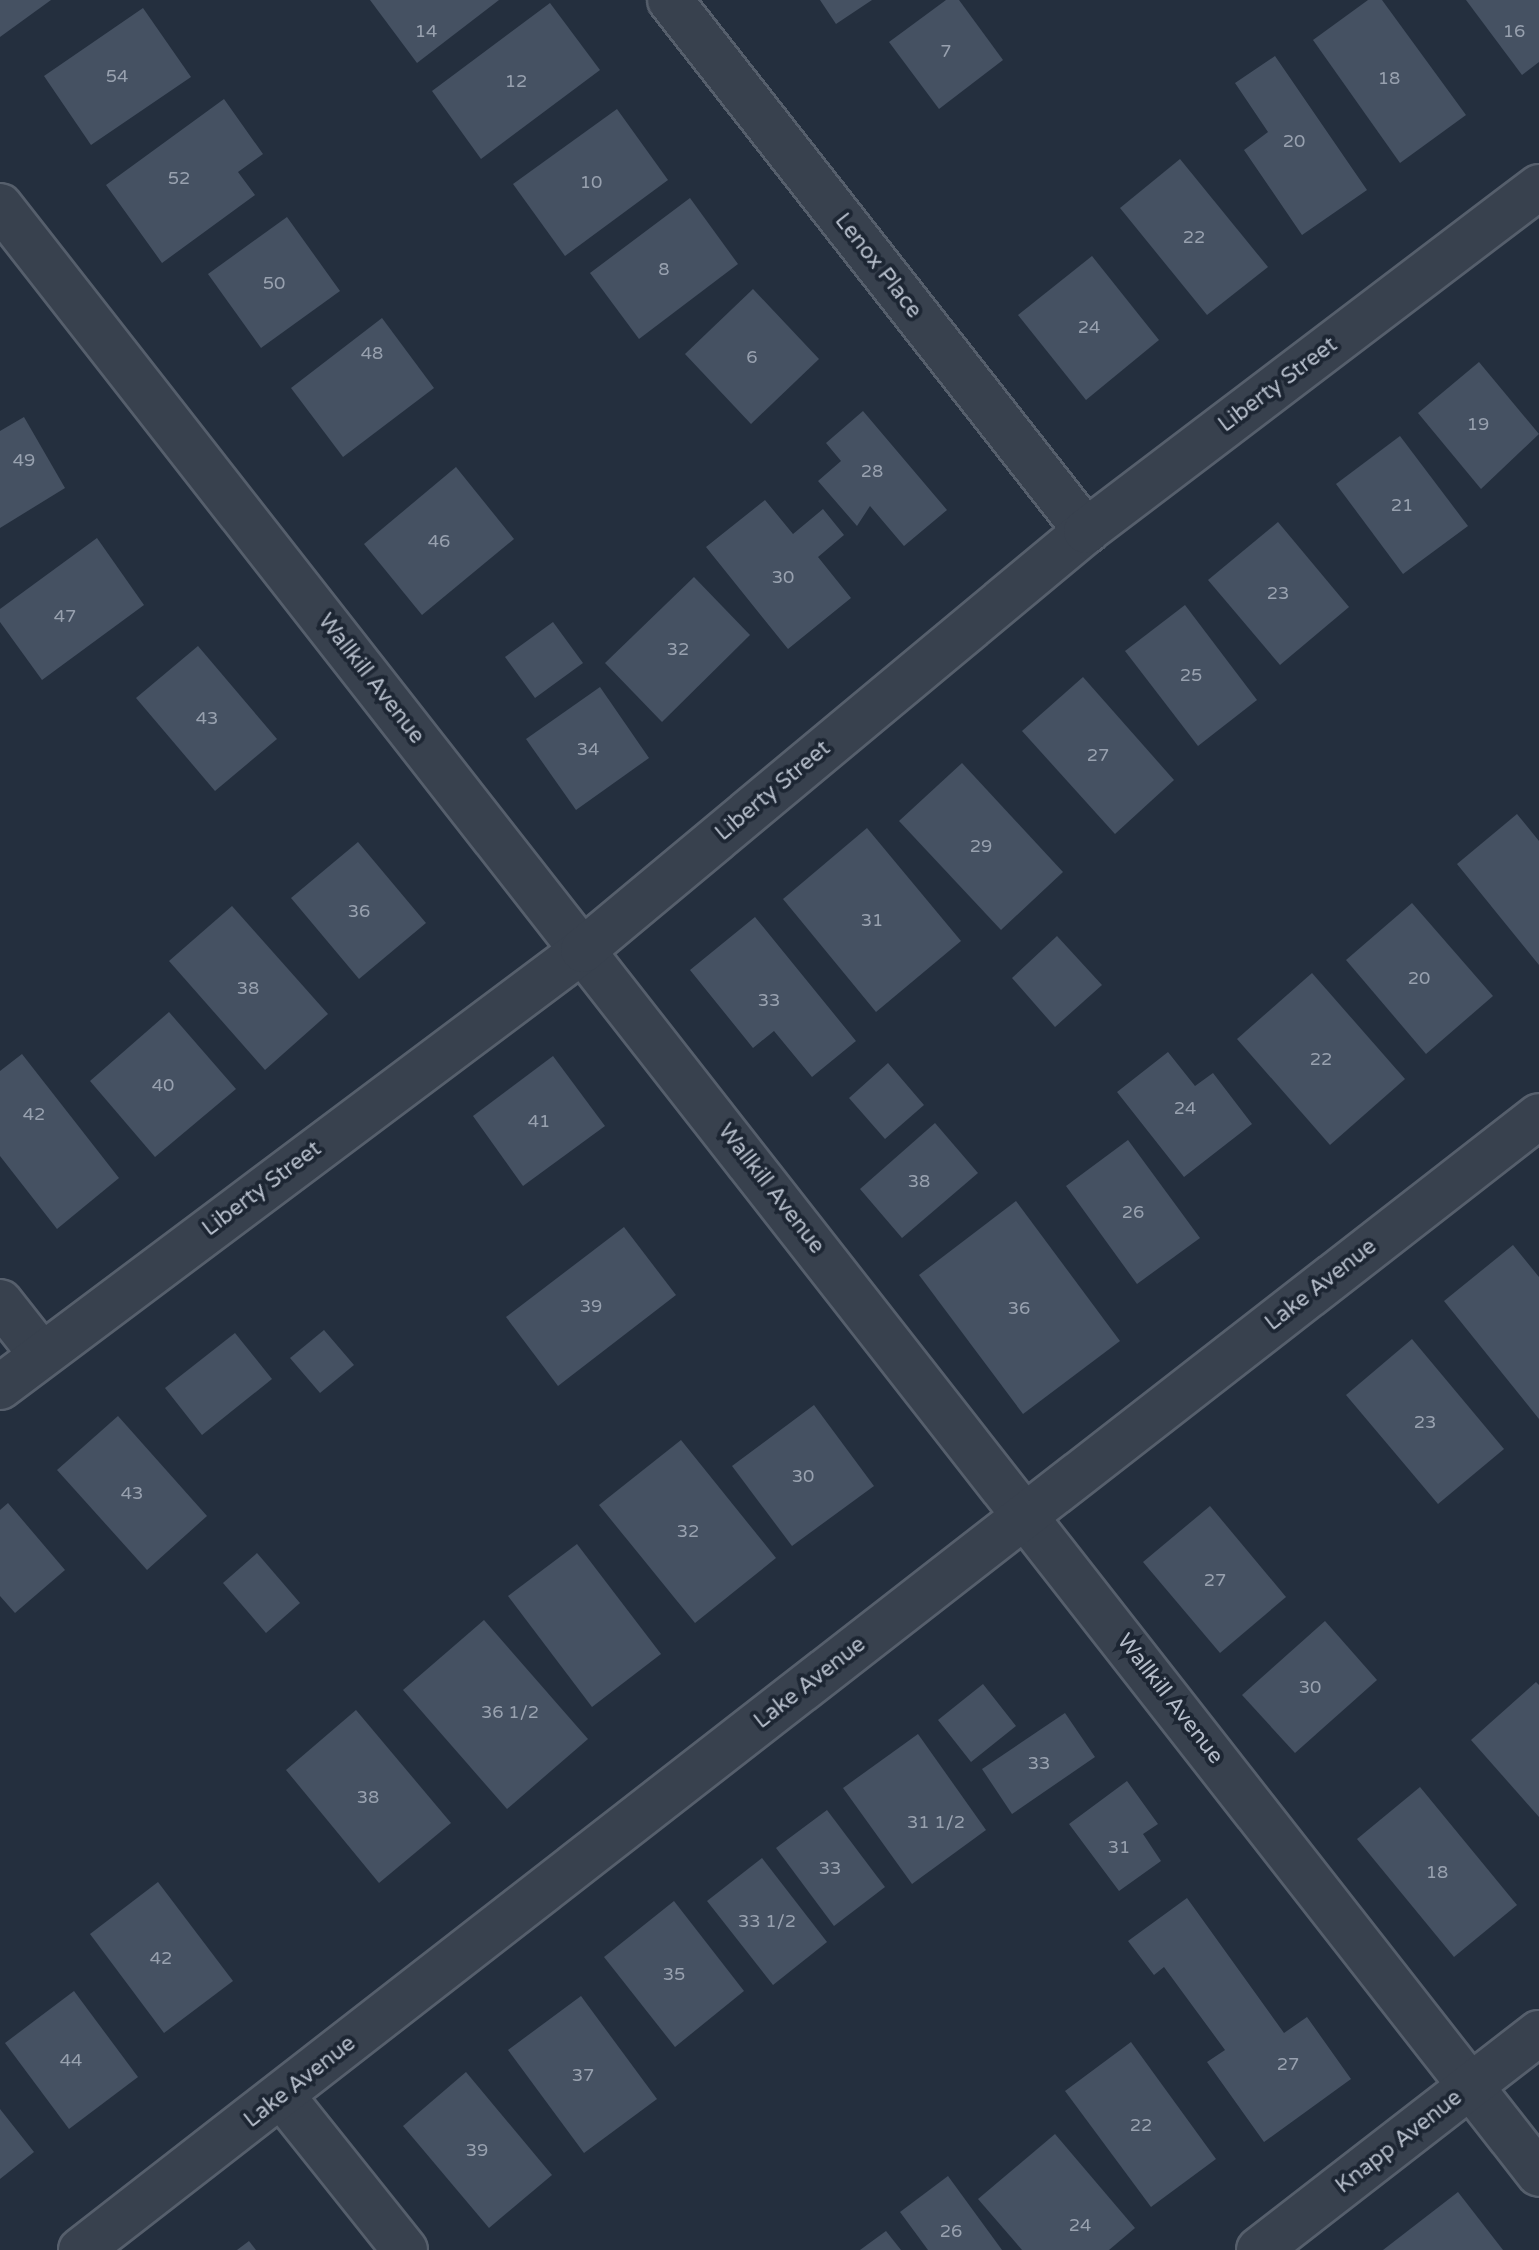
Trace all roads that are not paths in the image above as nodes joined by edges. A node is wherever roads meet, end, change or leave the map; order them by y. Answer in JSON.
{"nodes":[{"id":1,"x":670,"y":0,"type":"edge"},
{"id":2,"x":1539,"y":187,"type":"edge"},
{"id":3,"x":0,"y":206,"type":"edge"},
{"id":4,"x":1086,"y":531,"type":"junction"},
{"id":5,"x":583,"y":950,"type":"junction"},
{"id":6,"x":1539,"y":1116,"type":"edge"},
{"id":7,"x":0,"y":1302,"type":"edge"},
{"id":8,"x":41,"y":1354,"type":"junction"},
{"id":9,"x":0,"y":1387,"type":"edge"},
{"id":10,"x":1026,"y":1514,"type":"junction"},
{"id":11,"x":1539,"y":2033,"type":"edge"},
{"id":12,"x":1470,"y":2086,"type":"junction"},
{"id":13,"x":282,"y":2096,"type":"junction"},
{"id":14,"x":1539,"y":2174,"type":"edge"},
{"id":15,"x":81,"y":2250,"type":"edge"},
{"id":16,"x":405,"y":2250,"type":"edge"},
{"id":17,"x":1259,"y":2250,"type":"edge"}],
"edges":[{"from":1,"to":4,"type":"street","name":"Lenox Place"},
{"from":2,"to":4,"type":"street","name":"Liberty Street"},
{"from":3,"to":5,"type":"street","name":"Wallkill Avenue"},
{"from":4,"to":5,"type":"street","name":"Liberty Street"},
{"from":5,"to":8,"type":"street","name":"Liberty Street"},
{"from":5,"to":10,"type":"street","name":"Wallkill Avenue"},
{"from":6,"to":10,"type":"street","name":"Lake Avenue"},
{"from":7,"to":8,"type":"street"},
{"from":8,"to":9,"type":"street","name":"Liberty Street"},
{"from":10,"to":12,"type":"street","name":"Wallkill Avenue"},
{"from":10,"to":13,"type":"street","name":"Lake Avenue"},
{"from":11,"to":12,"type":"street","name":"Knapp Avenue"},
{"from":12,"to":14,"type":"street","name":"Wallkill Avenue"},
{"from":12,"to":17,"type":"street","name":"Knapp Avenue"},
{"from":13,"to":15,"type":"street","name":"Lake Avenue"},
{"from":13,"to":16,"type":"street"}]}
